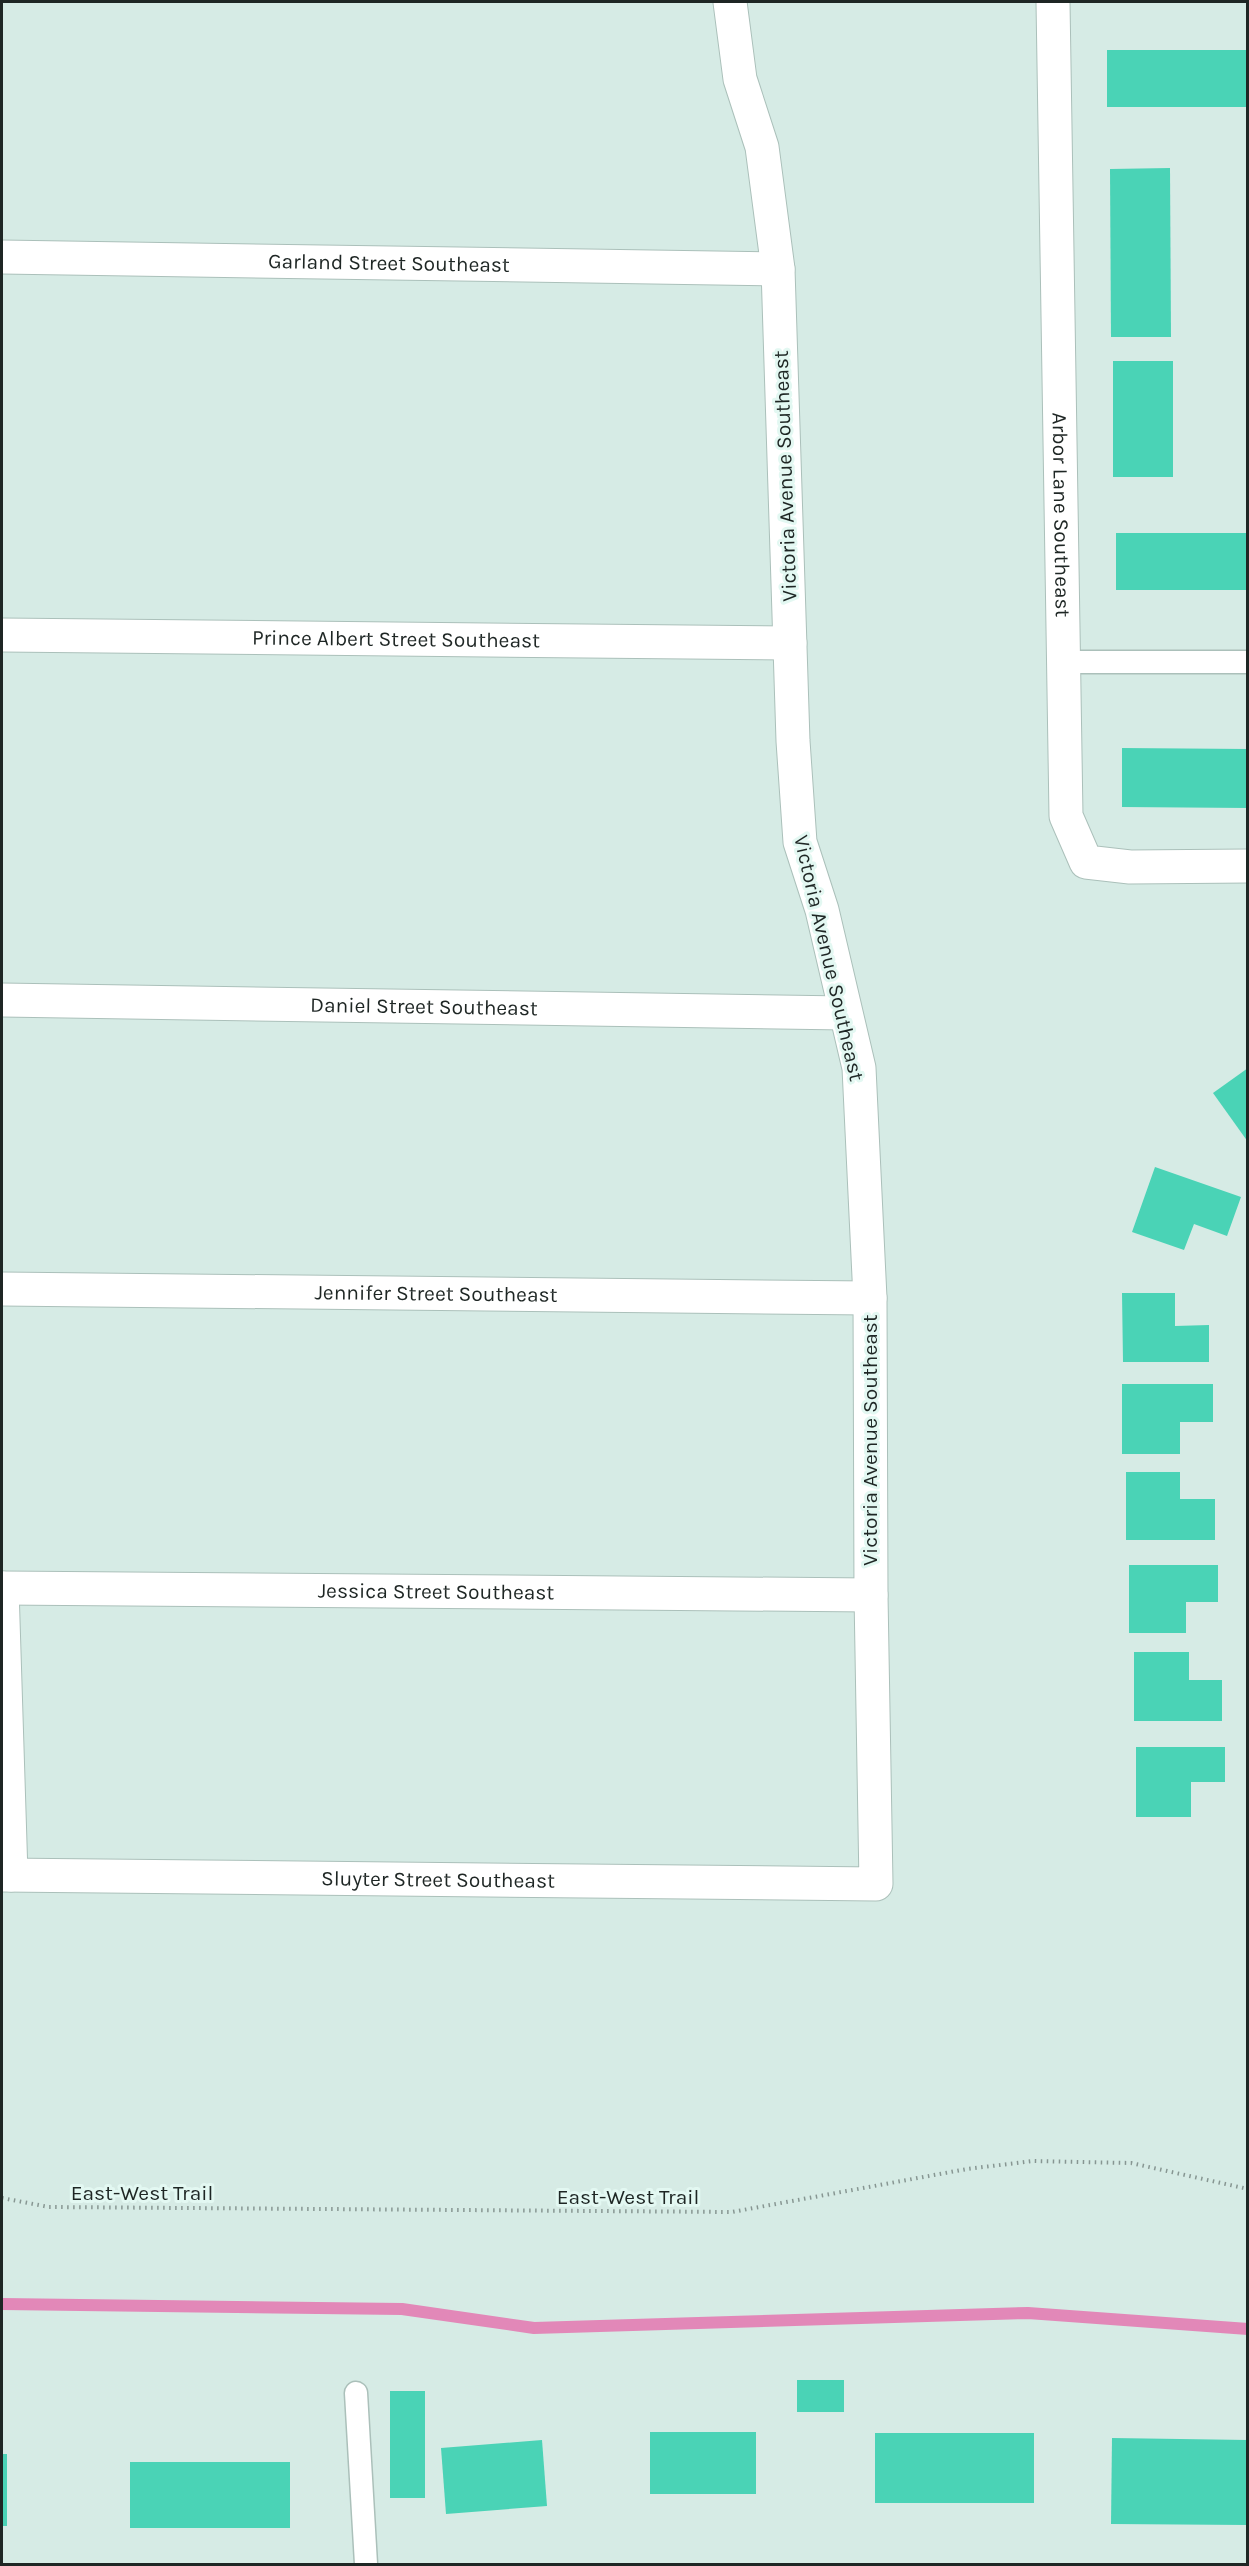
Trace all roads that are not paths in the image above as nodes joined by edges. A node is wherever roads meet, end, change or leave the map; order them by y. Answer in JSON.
{"nodes":[{"id":1,"x":730,"y":2,"type":"edge"},
{"id":2,"x":1053,"y":2,"type":"edge"},
{"id":3,"x":2,"y":257,"type":"edge"},
{"id":4,"x":778,"y":269,"type":"junction"},
{"id":5,"x":2,"y":635,"type":"edge"},
{"id":6,"x":790,"y":643,"type":"junction"},
{"id":7,"x":1062,"y":662,"type":"junction"},
{"id":8,"x":1248,"y":662,"type":"edge"},
{"id":9,"x":1248,"y":866,"type":"edge"},
{"id":10,"x":2,"y":1000,"type":"edge"},
{"id":11,"x":845,"y":1013,"type":"junction"},
{"id":12,"x":2,"y":1289,"type":"edge"},
{"id":13,"x":870,"y":1298,"type":"junction"},
{"id":14,"x":2,"y":1588,"type":"edge"},
{"id":15,"x":871,"y":1595,"type":"junction"},
{"id":16,"x":6,"y":1875,"type":"edge"},
{"id":17,"x":876,"y":1884,"type":"joint"},
{"id":18,"x":357,"y":2393,"type":"dead end"},
{"id":19,"x":366,"y":2565,"type":"edge"}],
"edges":[{"from":1,"to":4,"type":"street","name":"Victoria Avenue Southeast"},
{"from":2,"to":7,"type":"street","name":"Arbor Lane Southeast"},
{"from":3,"to":4,"type":"street","name":"Garland Street Southeast"},
{"from":4,"to":6,"type":"street","name":"Victoria Avenue Southeast"},
{"from":5,"to":6,"type":"street","name":"Prince Albert Street Southeast"},
{"from":6,"to":11,"type":"street","name":"Victoria Avenue Southeast"},
{"from":7,"to":8,"type":"lane"},
{"from":7,"to":9,"type":"street","name":"Arbor Lane Southeast"},
{"from":10,"to":11,"type":"street","name":"Daniel Street Southeast"},
{"from":11,"to":13,"type":"street","name":"Victoria Avenue Southeast"},
{"from":12,"to":13,"type":"street","name":"Jennifer Street Southeast"},
{"from":13,"to":15,"type":"street","name":"Victoria Avenue Southeast"},
{"from":14,"to":15,"type":"street","name":"Jessica Street Southeast"},
{"from":14,"to":16,"type":"street"},
{"from":15,"to":17,"type":"street","name":"Victoria Avenue Southeast"},
{"from":16,"to":17,"type":"street","name":"Sluyter Street Southeast"},
{"from":18,"to":19,"type":"lane"}]}
